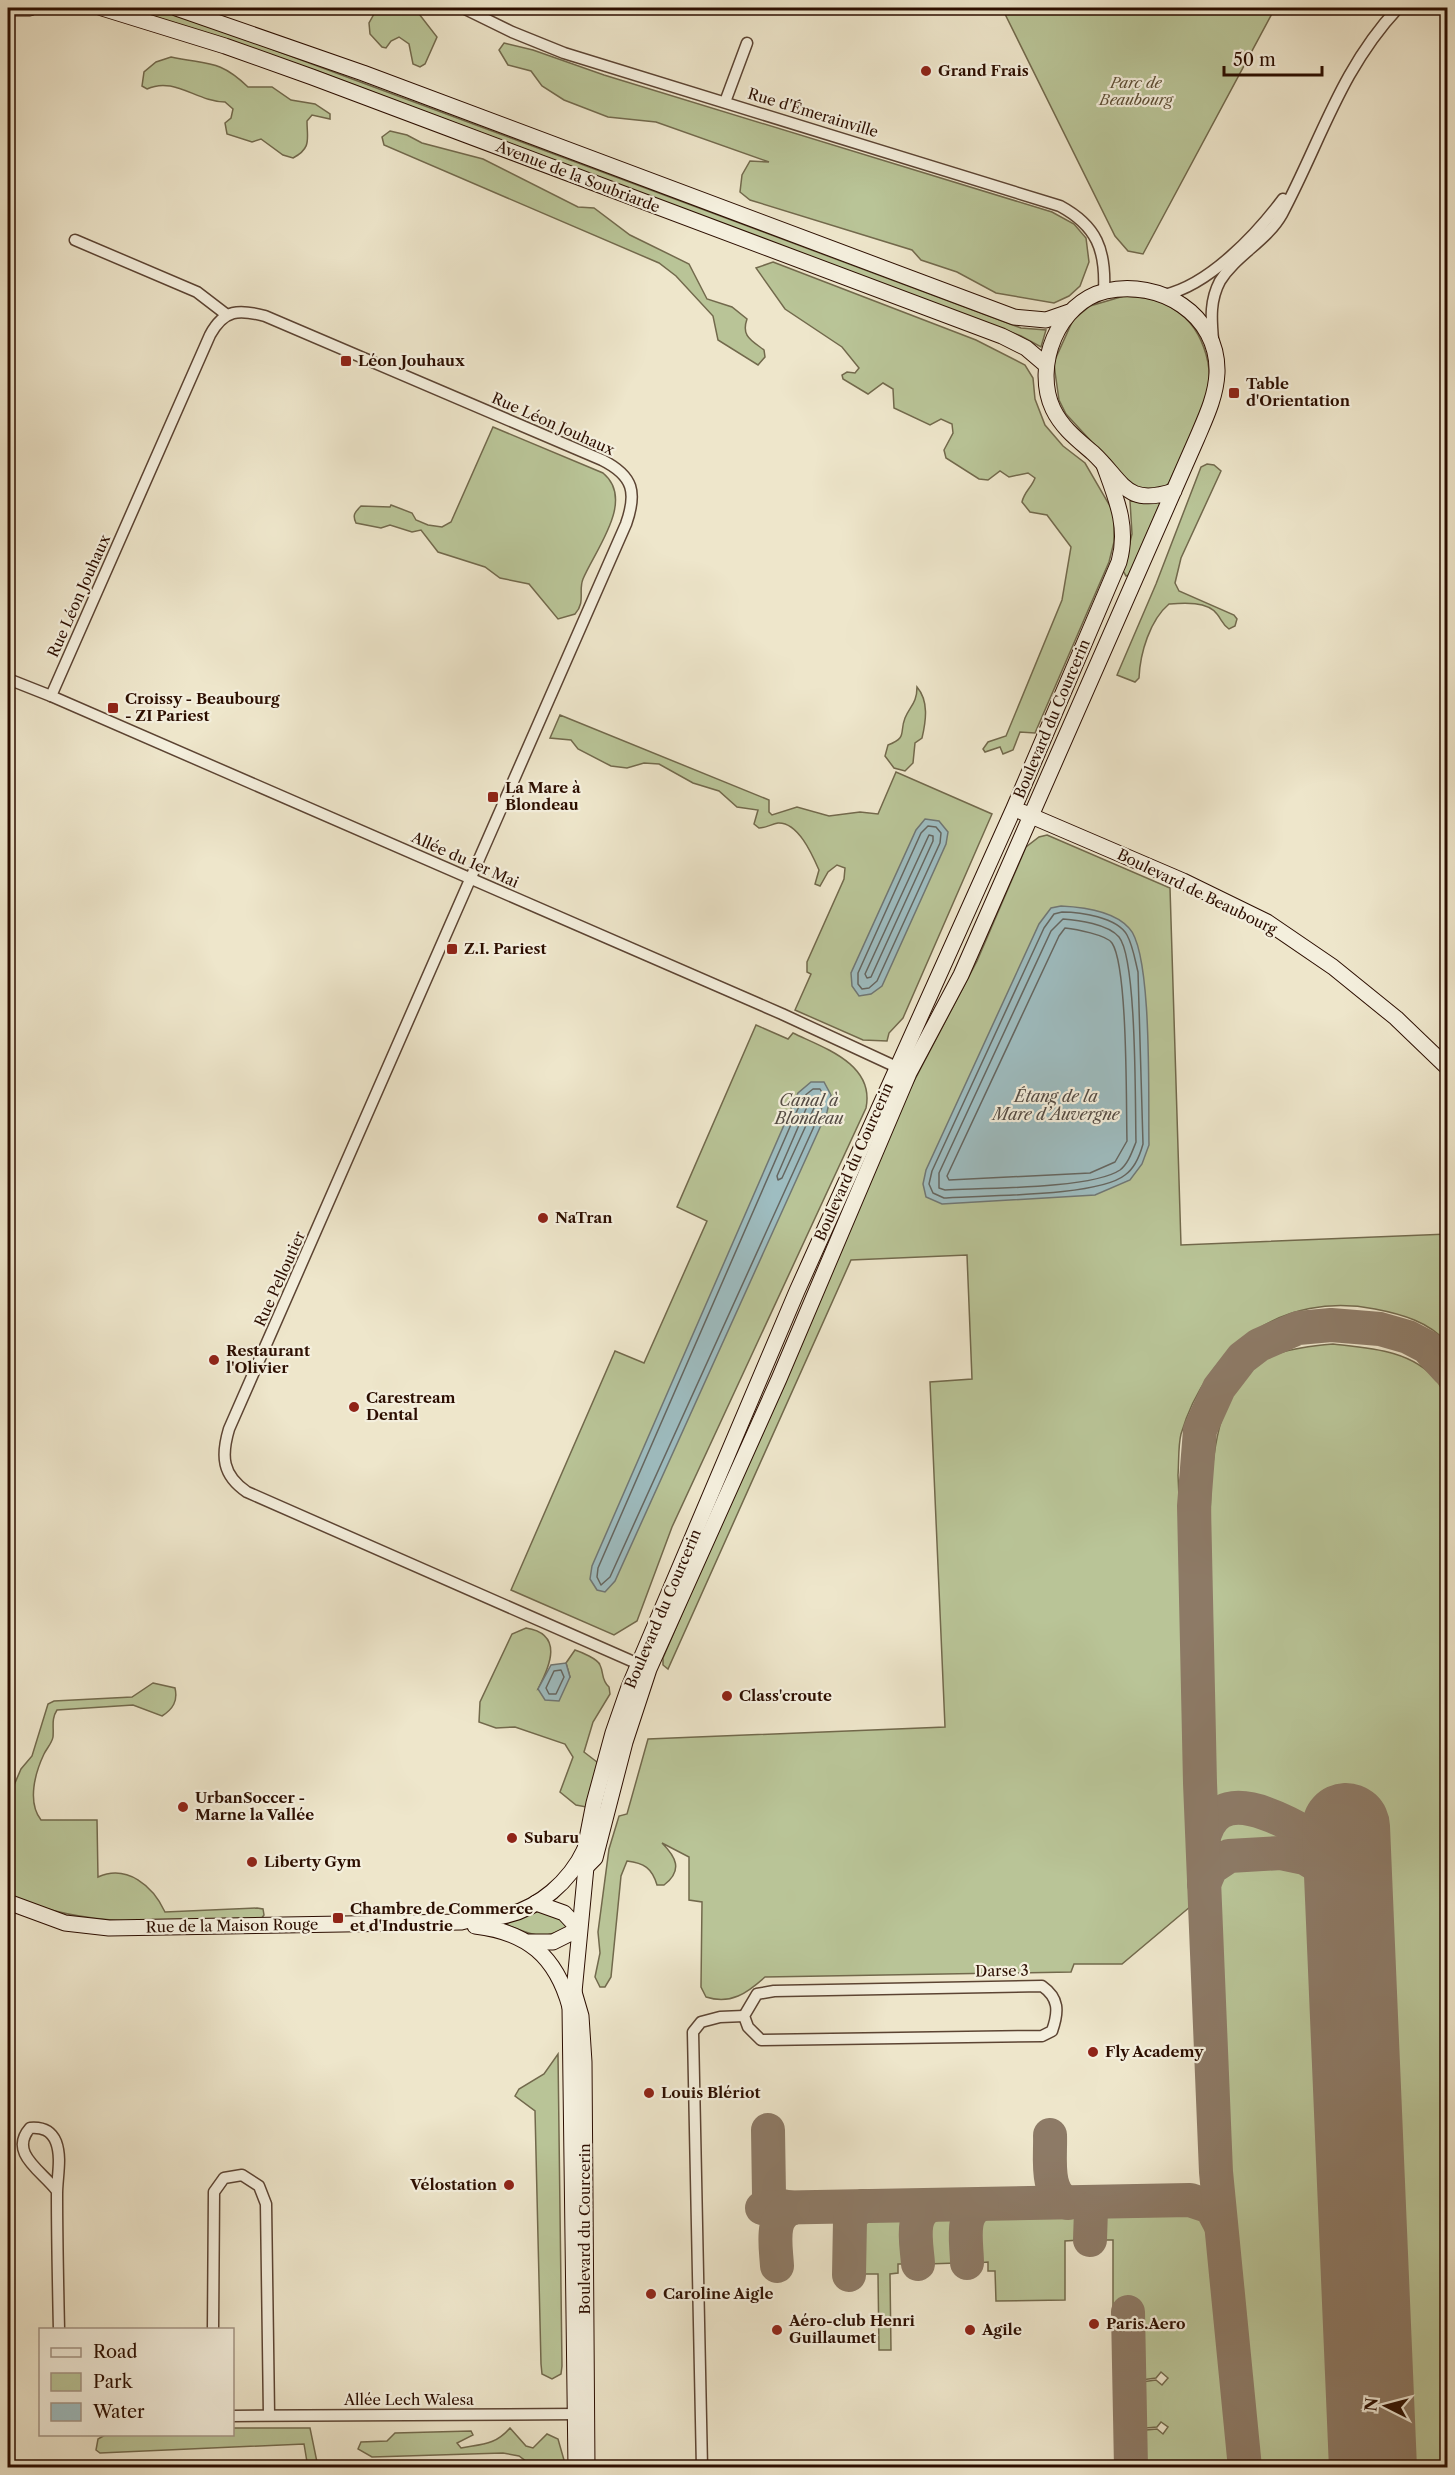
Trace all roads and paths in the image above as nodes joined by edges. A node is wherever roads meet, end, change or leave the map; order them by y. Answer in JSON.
{"nodes":[{"id":1,"x":8,"y":8,"type":"edge"},
{"id":2,"x":30,"y":8,"type":"edge"},
{"id":3,"x":102,"y":8,"type":"edge"},
{"id":4,"x":176,"y":8,"type":"edge"},
{"id":5,"x":463,"y":8,"type":"edge"},
{"id":6,"x":1398,"y":8,"type":"edge"},
{"id":7,"x":747,"y":43,"type":"dead end"},
{"id":8,"x":725,"y":102,"type":"junction"},
{"id":9,"x":1298,"y":179,"type":"junction"},
{"id":10,"x":75,"y":240,"type":"dead end"},
{"id":11,"x":1104,"y":291,"type":"junction"},
{"id":12,"x":1164,"y":295,"type":"junction"},
{"id":13,"x":1069,"y":312,"type":"junction"},
{"id":14,"x":227,"y":315,"type":"junction"},
{"id":15,"x":1213,"y":342,"type":"junction"},
{"id":16,"x":1046,"y":365,"type":"junction"},
{"id":17,"x":1104,"y":465,"type":"junction"},
{"id":18,"x":1174,"y":491,"type":"junction"},
{"id":19,"x":8,"y":679,"type":"edge"},
{"id":20,"x":51,"y":696,"type":"junction"},
{"id":21,"x":1014,"y":808,"type":"junction"},
{"id":22,"x":1031,"y":816,"type":"junction"},
{"id":23,"x":471,"y":880,"type":"junction"},
{"id":24,"x":1448,"y":1068,"type":"edge"},
{"id":25,"x":902,"y":1070,"type":"junction"},
{"id":26,"x":644,"y":1667,"type":"junction"},
{"id":27,"x":585,"y":1849,"type":"junction"},
{"id":28,"x":586,"y":1867,"type":"junction"},
{"id":29,"x":8,"y":1902,"type":"edge"},
{"id":30,"x":536,"y":1903,"type":"junction"},
{"id":31,"x":461,"y":1922,"type":"junction"},
{"id":32,"x":579,"y":1929,"type":"junction"},
{"id":33,"x":529,"y":1942,"type":"junction"},
{"id":34,"x":572,"y":1999,"type":"junction"},
{"id":35,"x":744,"y":2016,"type":"junction"},
{"id":36,"x":57,"y":2191,"type":"junction"},
{"id":37,"x":59,"y":2328,"type":"edge"},
{"id":38,"x":213,"y":2328,"type":"edge"},
{"id":39,"x":580,"y":2414,"type":"junction"},
{"id":40,"x":269,"y":2415,"type":"junction"},
{"id":41,"x":234,"y":2416,"type":"edge"},
{"id":42,"x":576,"y":2468,"type":"edge"},
{"id":43,"x":587,"y":2468,"type":"edge"},
{"id":44,"x":702,"y":2468,"type":"edge"}],
"edges":[{"from":1,"to":2,"type":"main road"},
{"from":3,"to":16,"type":"main road","name":"Avenue de la Soubriarde"},
{"from":4,"to":13,"type":"main road","name":"Avenue de la Soubriarde"},
{"from":5,"to":8,"type":"street","name":"Rue d'Émerainville"},
{"from":6,"to":9,"type":"street"},
{"from":7,"to":8,"type":"street"},
{"from":8,"to":11,"type":"street","name":"Rue d'Émerainville"},
{"from":9,"to":12,"type":"street"},
{"from":9,"to":15,"type":"street"},
{"from":10,"to":14,"type":"street"},
{"from":11,"to":12,"type":"main road"},
{"from":11,"to":13,"type":"main road"},
{"from":12,"to":15,"type":"main road"},
{"from":13,"to":16,"type":"main road"},
{"from":14,"to":20,"type":"street","name":"Rue Léon Jouhaux"},
{"from":14,"to":23,"type":"street","name":"Rue Léon Jouhaux"},
{"from":15,"to":18,"type":"main road"},
{"from":16,"to":17,"type":"main road"},
{"from":17,"to":18,"type":"main road"},
{"from":17,"to":21,"type":"main road","name":"Boulevard du Courcerin"},
{"from":18,"to":22,"type":"main road","name":"Boulevard du Courcerin"},
{"from":19,"to":20,"type":"street","name":"Allée du 1er Mai"},
{"from":20,"to":23,"type":"street","name":"Allée du 1er Mai"},
{"from":21,"to":22,"type":"main road","name":"Boulevard de Beaubourg"},
{"from":21,"to":25,"type":"main road","name":"Boulevard du Courcerin"},
{"from":22,"to":24,"type":"main road","name":"Boulevard de Beaubourg"},
{"from":22,"to":25,"type":"main road","name":"Boulevard du Courcerin"},
{"from":23,"to":25,"type":"street","name":"Allée du 1er Mai"},
{"from":23,"to":26,"type":"street","name":"Rue Pelloutier"},
{"from":25,"to":26,"type":"main road","name":"Boulevard du Courcerin"},
{"from":26,"to":27,"type":"main road","name":"Boulevard du Courcerin"},
{"from":26,"to":28,"type":"main road","name":"Boulevard du Courcerin"},
{"from":27,"to":28,"type":"main road","name":"Boulevard du Courcerin"},
{"from":27,"to":30,"type":"main road"},
{"from":28,"to":32,"type":"main road","name":"Boulevard du Courcerin"},
{"from":29,"to":31,"type":"main road","name":"Rue de la Maison Rouge"},
{"from":30,"to":31,"type":"main road"},
{"from":30,"to":32,"type":"main road"},
{"from":31,"to":33,"type":"main road"},
{"from":32,"to":33,"type":"main road"},
{"from":32,"to":34,"type":"main road","name":"Boulevard du Courcerin"},
{"from":33,"to":34,"type":"main road"},
{"from":34,"to":39,"type":"main road","name":"Boulevard du Courcerin"},
{"from":35,"to":35,"type":"street","name":"Darse 3"},
{"from":35,"to":44,"type":"street"},
{"from":36,"to":36,"type":"street"},
{"from":36,"to":37,"type":"street"},
{"from":38,"to":40,"type":"street"},
{"from":39,"to":40,"type":"street","name":"Allée Lech Walesa"},
{"from":39,"to":42,"type":"main road","name":"Boulevard du Courcerin"},
{"from":39,"to":43,"type":"main road","name":"Boulevard du Courcerin"},
{"from":40,"to":41,"type":"street","name":"Allée Lech Walesa"}]}
